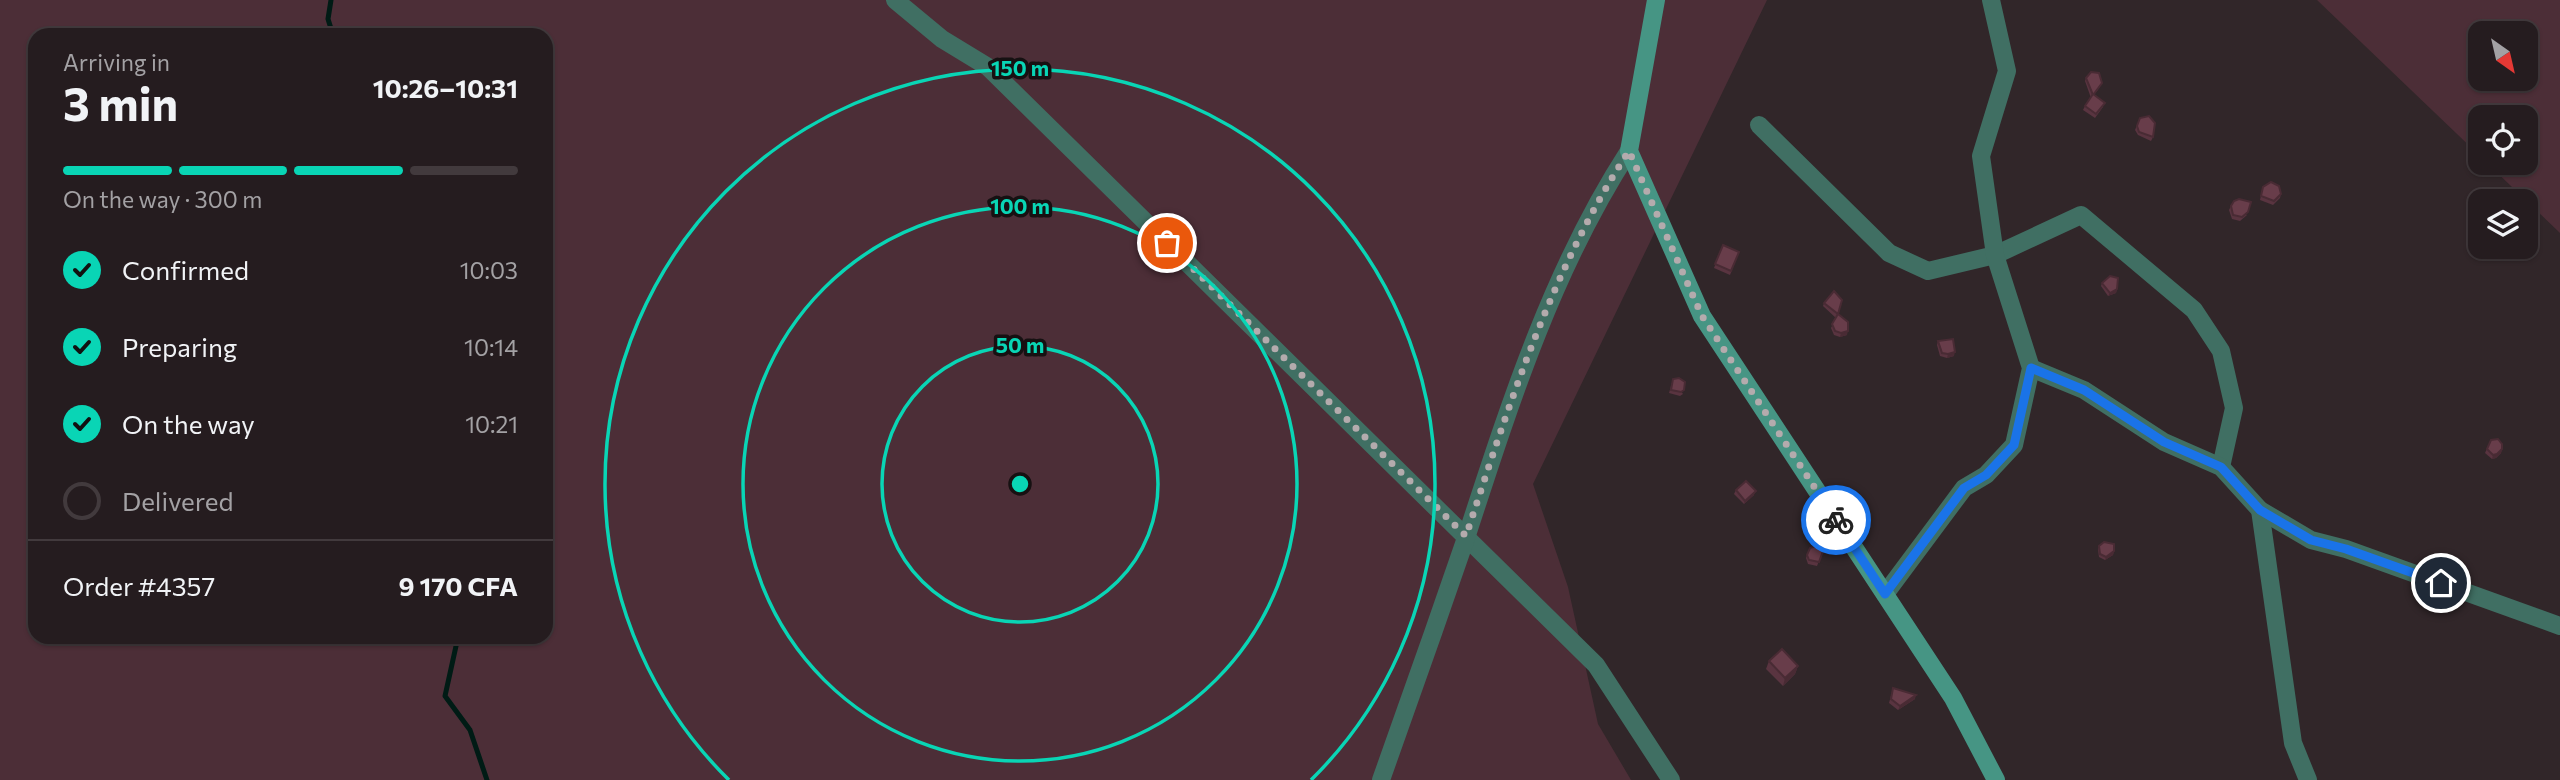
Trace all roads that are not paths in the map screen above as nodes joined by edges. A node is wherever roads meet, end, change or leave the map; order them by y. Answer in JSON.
{"nodes":[{"id":1,"x":895,"y":0,"type":"edge"},
{"id":2,"x":1657,"y":0,"type":"edge"},
{"id":3,"x":1991,"y":0,"type":"edge"},
{"id":4,"x":1759,"y":125,"type":"dead end"},
{"id":5,"x":1629,"y":151,"type":"junction"},
{"id":6,"x":1995,"y":255,"type":"junction"},
{"id":7,"x":2031,"y":368,"type":"junction"},
{"id":8,"x":2221,"y":467,"type":"junction"},
{"id":9,"x":2260,"y":510,"type":"junction"},
{"id":10,"x":1466,"y":536,"type":"junction"},
{"id":11,"x":1885,"y":594,"type":"junction"},
{"id":12,"x":2560,"y":626,"type":"edge"},
{"id":13,"x":1381,"y":780,"type":"edge"},
{"id":14,"x":1671,"y":780,"type":"edge"},
{"id":15,"x":1996,"y":780,"type":"edge"},
{"id":16,"x":2308,"y":780,"type":"edge"}],
"edges":[{"from":1,"to":10,"type":"street"},
{"from":2,"to":5,"type":"main road"},
{"from":3,"to":6,"type":"street"},
{"from":4,"to":6,"type":"street"},
{"from":5,"to":10,"type":"street"},
{"from":5,"to":11,"type":"main road"},
{"from":6,"to":7,"type":"street"},
{"from":6,"to":8,"type":"street"},
{"from":7,"to":8,"type":"street"},
{"from":7,"to":11,"type":"street"},
{"from":8,"to":9,"type":"street"},
{"from":9,"to":12,"type":"street"},
{"from":9,"to":16,"type":"street"},
{"from":10,"to":13,"type":"street"},
{"from":10,"to":14,"type":"street"},
{"from":11,"to":15,"type":"main road"}]}
